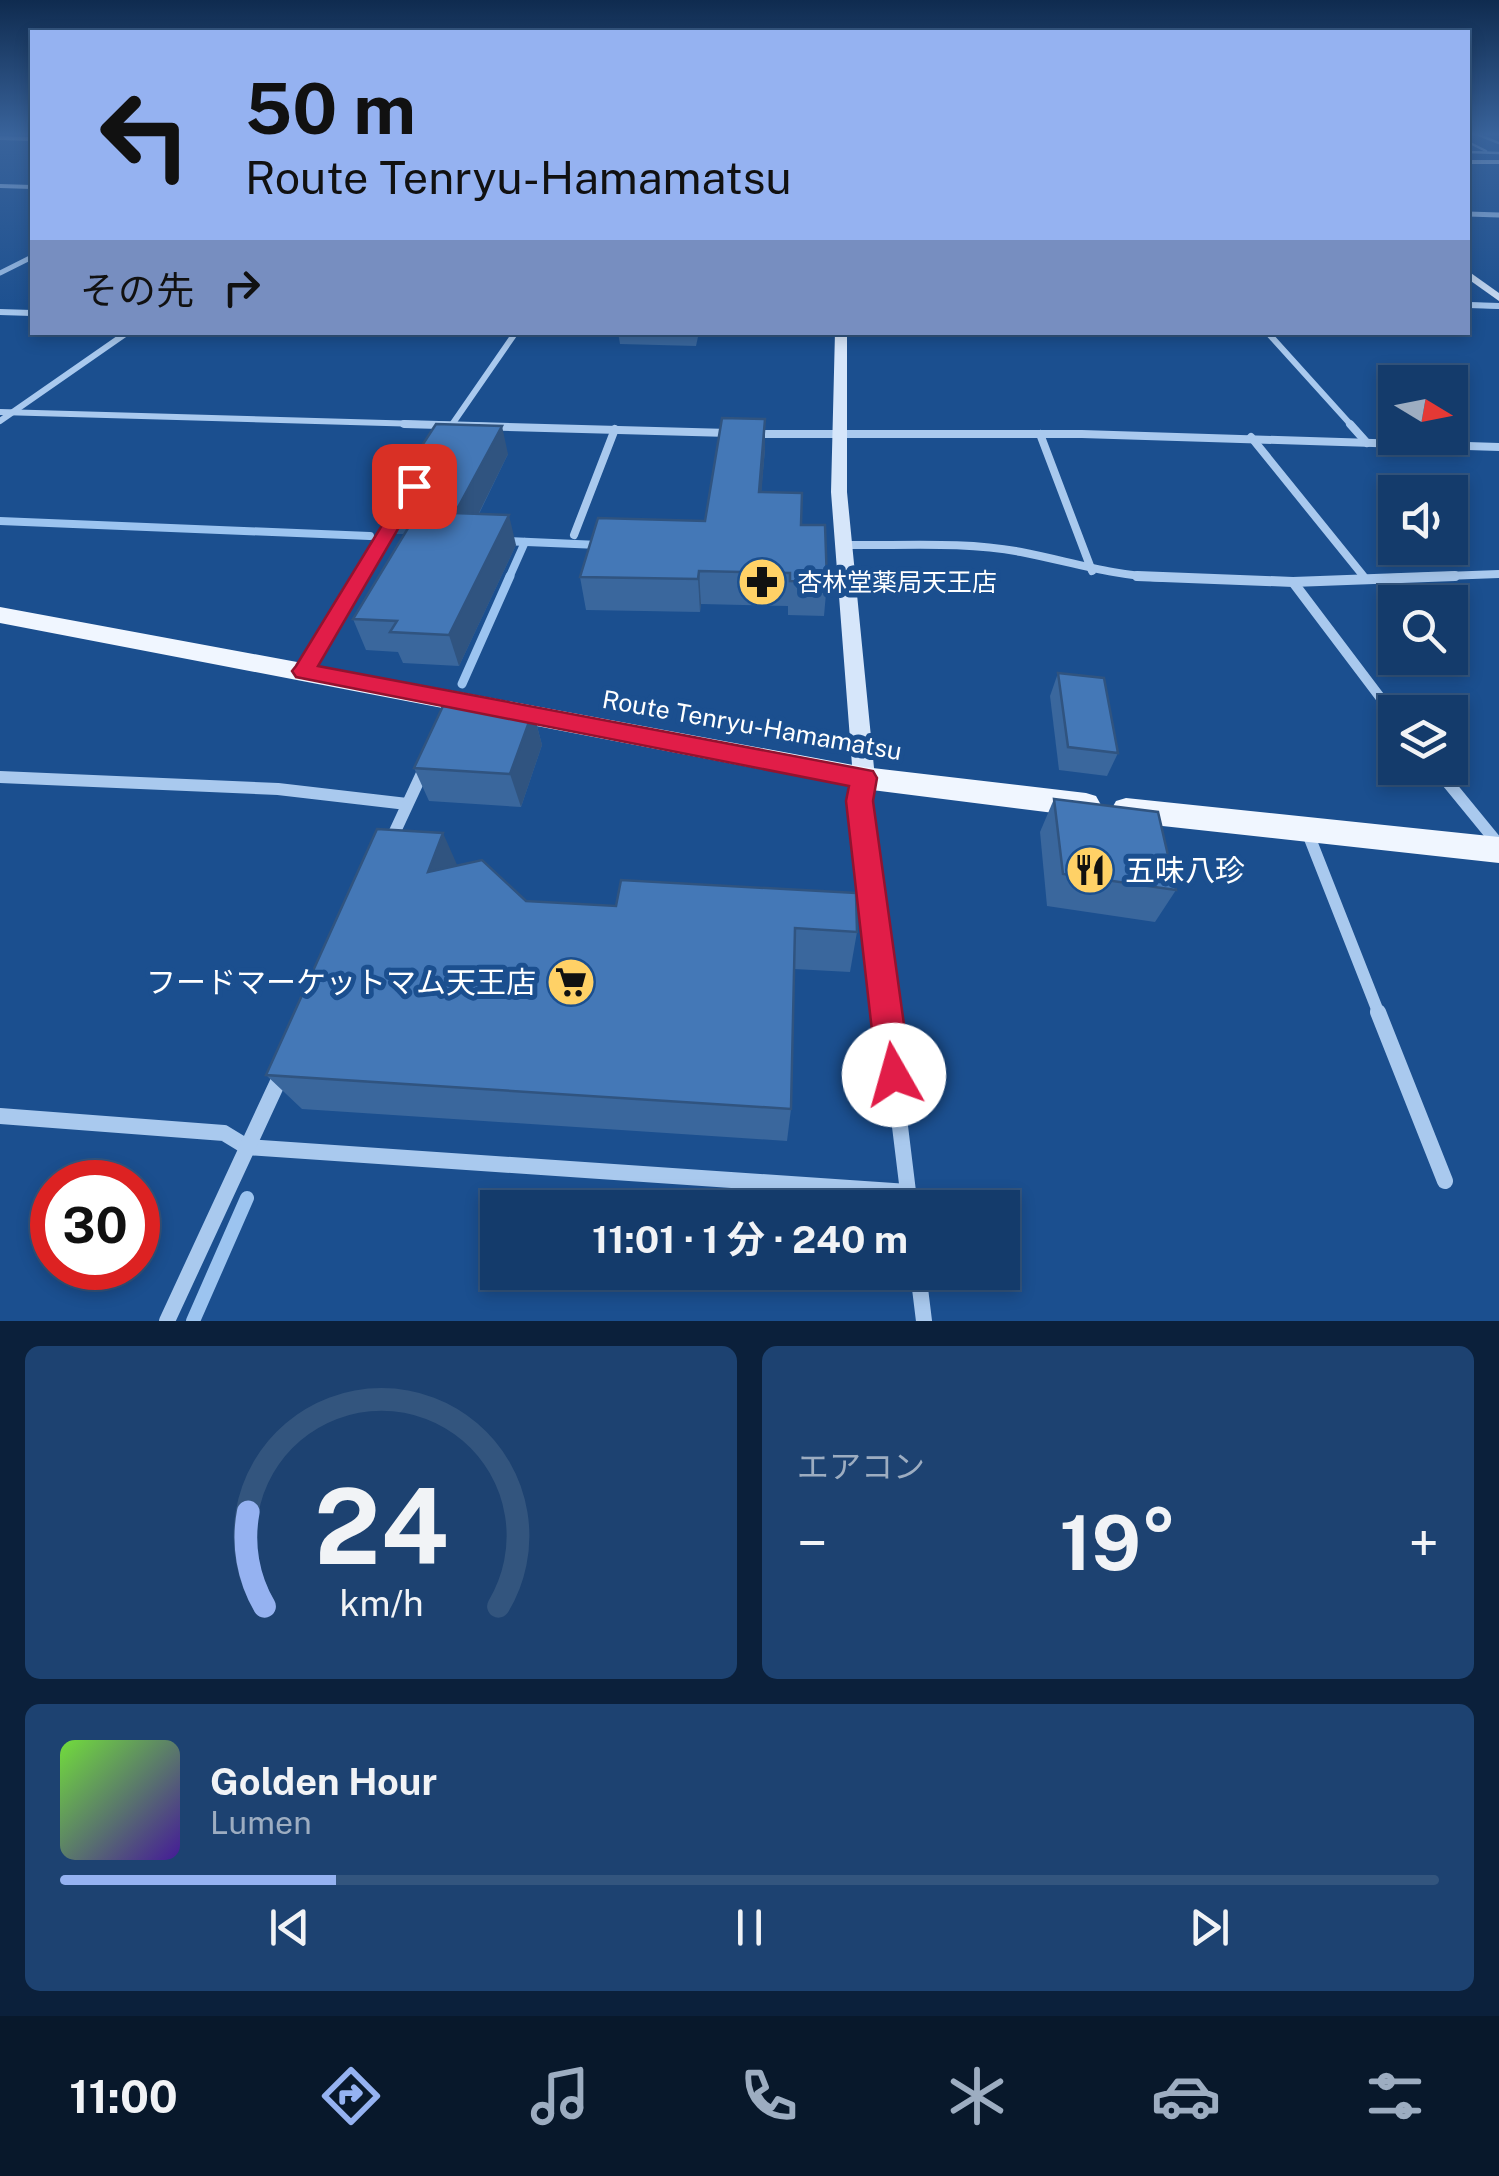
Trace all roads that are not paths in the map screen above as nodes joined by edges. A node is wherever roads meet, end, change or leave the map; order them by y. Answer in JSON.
{"nodes":[{"id":1,"x":1470,"y":214,"type":"edge"},
{"id":2,"x":1499,"y":215,"type":"edge"},
{"id":3,"x":30,"y":258,"type":"edge"},
{"id":4,"x":0,"y":272,"type":"edge"},
{"id":5,"x":1470,"y":276,"type":"edge"},
{"id":6,"x":1499,"y":298,"type":"edge"},
{"id":7,"x":1470,"y":305,"type":"edge"},
{"id":8,"x":1499,"y":306,"type":"edge"},
{"id":9,"x":0,"y":312,"type":"edge"},
{"id":10,"x":30,"y":312,"type":"edge"},
{"id":11,"x":124,"y":335,"type":"edge"},
{"id":12,"x":514,"y":335,"type":"edge"},
{"id":13,"x":841,"y":335,"type":"edge"},
{"id":14,"x":1270,"y":335,"type":"edge"},
{"id":15,"x":16,"y":410,"type":"junction"},
{"id":16,"x":0,"y":412,"type":"edge"},
{"id":17,"x":0,"y":421,"type":"edge"},
{"id":18,"x":452,"y":424,"type":"junction"},
{"id":19,"x":615,"y":429,"type":"junction"},
{"id":20,"x":1040,"y":434,"type":"junction"},
{"id":21,"x":841,"y":436,"type":"junction"},
{"id":22,"x":1251,"y":437,"type":"junction"},
{"id":23,"x":442,"y":441,"type":"edge"},
{"id":24,"x":1367,"y":443,"type":"junction"},
{"id":25,"x":1499,"y":447,"type":"edge"},
{"id":26,"x":402,"y":507,"type":"edge"},
{"id":27,"x":574,"y":535,"type":"dead end"},
{"id":28,"x":843,"y":546,"type":"junction"},
{"id":29,"x":1092,"y":571,"type":"junction"},
{"id":30,"x":1499,"y":574,"type":"edge"},
{"id":31,"x":1365,"y":578,"type":"junction"},
{"id":32,"x":1293,"y":582,"type":"junction"},
{"id":33,"x":0,"y":615,"type":"edge"},
{"id":34,"x":304,"y":671,"type":"junction"},
{"id":35,"x":1378,"y":695,"type":"edge"},
{"id":36,"x":432,"y":752,"type":"edge"},
{"id":37,"x":0,"y":776,"type":"edge"},
{"id":38,"x":864,"y":778,"type":"junction"},
{"id":39,"x":1449,"y":785,"type":"edge"},
{"id":40,"x":408,"y":804,"type":"junction"},
{"id":41,"x":1306,"y":830,"type":"junction"},
{"id":42,"x":1499,"y":848,"type":"edge"},
{"id":43,"x":382,"y":858,"type":"edge"},
{"id":44,"x":289,"y":1057,"type":"edge"},
{"id":45,"x":0,"y":1116,"type":"edge"},
{"id":46,"x":246,"y":1148,"type":"junction"},
{"id":47,"x":1446,"y":1180,"type":"dead end"},
{"id":48,"x":782,"y":1190,"type":"edge"},
{"id":49,"x":908,"y":1190,"type":"edge"},
{"id":50,"x":920,"y":1290,"type":"edge"},
{"id":51,"x":167,"y":1321,"type":"edge"},
{"id":52,"x":924,"y":1321,"type":"edge"}],
"edges":[{"from":1,"to":2,"type":"street"},
{"from":3,"to":4,"type":"street"},
{"from":5,"to":6,"type":"street"},
{"from":7,"to":8,"type":"street"},
{"from":9,"to":10,"type":"street"},
{"from":11,"to":15,"type":"street"},
{"from":12,"to":18,"type":"street"},
{"from":13,"to":21,"type":"street"},
{"from":14,"to":24,"type":"street"},
{"from":15,"to":16,"type":"street"},
{"from":15,"to":17,"type":"street"},
{"from":15,"to":18,"type":"street"},
{"from":18,"to":19,"type":"street"},
{"from":18,"to":23,"type":"street"},
{"from":19,"to":21,"type":"street"},
{"from":19,"to":27,"type":"street"},
{"from":20,"to":21,"type":"street"},
{"from":20,"to":22,"type":"street"},
{"from":20,"to":29,"type":"street"},
{"from":21,"to":28,"type":"street"},
{"from":22,"to":24,"type":"street"},
{"from":22,"to":31,"type":"street"},
{"from":24,"to":25,"type":"street"},
{"from":26,"to":34,"type":"street"},
{"from":28,"to":29,"type":"street"},
{"from":28,"to":38,"type":"street"},
{"from":29,"to":32,"type":"street"},
{"from":30,"to":31,"type":"street"},
{"from":31,"to":32,"type":"street"},
{"from":32,"to":35,"type":"street"},
{"from":33,"to":34,"type":"main road","name":"Route Tenryu-Hamamatsu"},
{"from":34,"to":38,"type":"main road","name":"Route Tenryu-Hamamatsu"},
{"from":36,"to":40,"type":"street"},
{"from":37,"to":40,"type":"street"},
{"from":38,"to":41,"type":"main road","name":"Route Tenryu-Hamamatsu"},
{"from":38,"to":49,"type":"street"},
{"from":39,"to":42,"type":"street"},
{"from":40,"to":43,"type":"street"},
{"from":41,"to":42,"type":"main road","name":"Route Tenryu-Hamamatsu"},
{"from":41,"to":47,"type":"street"},
{"from":44,"to":46,"type":"street"},
{"from":45,"to":46,"type":"street"},
{"from":46,"to":48,"type":"street"},
{"from":46,"to":51,"type":"street"},
{"from":50,"to":52,"type":"street"}]}
